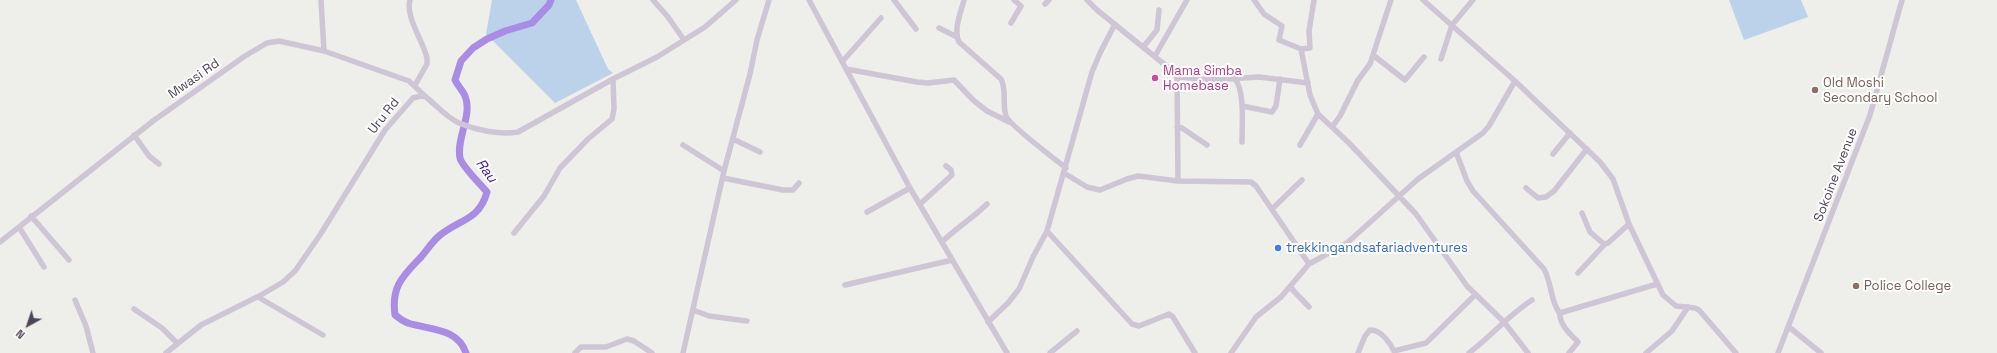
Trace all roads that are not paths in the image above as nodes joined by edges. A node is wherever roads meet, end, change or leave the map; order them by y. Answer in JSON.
{"nodes":[{"id":1,"x":321,"y":0,"type":"edge"},
{"id":2,"x":410,"y":0,"type":"edge"},
{"id":3,"x":653,"y":0,"type":"edge"},
{"id":4,"x":736,"y":0,"type":"edge"},
{"id":5,"x":769,"y":0,"type":"edge"},
{"id":6,"x":808,"y":0,"type":"edge"},
{"id":7,"x":894,"y":0,"type":"edge"},
{"id":8,"x":964,"y":0,"type":"edge"},
{"id":9,"x":1014,"y":0,"type":"edge"},
{"id":10,"x":1087,"y":0,"type":"edge"},
{"id":11,"x":1187,"y":0,"type":"edge"},
{"id":12,"x":1254,"y":0,"type":"edge"},
{"id":13,"x":1314,"y":0,"type":"edge"},
{"id":14,"x":1391,"y":0,"type":"edge"},
{"id":15,"x":1423,"y":0,"type":"edge"},
{"id":16,"x":1472,"y":0,"type":"edge"},
{"id":17,"x":1902,"y":0,"type":"edge"},
{"id":18,"x":1159,"y":10,"type":"dead end"},
{"id":19,"x":881,"y":18,"type":"dead end"},
{"id":20,"x":1011,"y":23,"type":"dead end"},
{"id":21,"x":1115,"y":24,"type":"junction"},
{"id":22,"x":1452,"y":25,"type":"junction"},
{"id":23,"x":939,"y":28,"type":"dead end"},
{"id":24,"x":916,"y":29,"type":"dead end"},
{"id":25,"x":957,"y":37,"type":"junction"},
{"id":26,"x":684,"y":40,"type":"junction"},
{"id":27,"x":1144,"y":46,"type":"junction"},
{"id":28,"x":1301,"y":49,"type":"junction"},
{"id":29,"x":324,"y":51,"type":"junction"},
{"id":30,"x":1373,"y":54,"type":"junction"},
{"id":31,"x":1155,"y":56,"type":"junction"},
{"id":32,"x":1424,"y":57,"type":"dead end"},
{"id":33,"x":1441,"y":59,"type":"dead end"},
{"id":34,"x":842,"y":62,"type":"junction"},
{"id":35,"x":846,"y":69,"type":"junction"},
{"id":36,"x":1177,"y":75,"type":"junction"},
{"id":37,"x":613,"y":79,"type":"junction"},
{"id":38,"x":1235,"y":79,"type":"junction"},
{"id":39,"x":1280,"y":79,"type":"junction"},
{"id":40,"x":1515,"y":81,"type":"junction"},
{"id":41,"x":1308,"y":83,"type":"junction"},
{"id":42,"x":415,"y":85,"type":"junction"},
{"id":43,"x":426,"y":97,"type":"junction"},
{"id":44,"x":1242,"y":106,"type":"junction"},
{"id":45,"x":1318,"y":114,"type":"junction"},
{"id":46,"x":1009,"y":122,"type":"junction"},
{"id":47,"x":1332,"y":126,"type":"junction"},
{"id":48,"x":1177,"y":127,"type":"junction"},
{"id":49,"x":1570,"y":133,"type":"junction"},
{"id":50,"x":134,"y":135,"type":"junction"},
{"id":51,"x":733,"y":139,"type":"junction"},
{"id":52,"x":1242,"y":142,"type":"dead end"},
{"id":53,"x":683,"y":145,"type":"dead end"},
{"id":54,"x":1207,"y":145,"type":"dead end"},
{"id":55,"x":1300,"y":145,"type":"dead end"},
{"id":56,"x":1587,"y":149,"type":"junction"},
{"id":57,"x":760,"y":152,"type":"dead end"},
{"id":58,"x":1456,"y":152,"type":"junction"},
{"id":59,"x":1553,"y":154,"type":"dead end"},
{"id":60,"x":159,"y":164,"type":"dead end"},
{"id":61,"x":946,"y":166,"type":"dead end"},
{"id":62,"x":1065,"y":170,"type":"junction"},
{"id":63,"x":724,"y":171,"type":"junction"},
{"id":64,"x":723,"y":178,"type":"junction"},
{"id":65,"x":1302,"y":180,"type":"dead end"},
{"id":66,"x":1178,"y":181,"type":"junction"},
{"id":67,"x":799,"y":183,"type":"dead end"},
{"id":68,"x":910,"y":188,"type":"junction"},
{"id":69,"x":1526,"y":188,"type":"dead end"},
{"id":70,"x":1400,"y":197,"type":"junction"},
{"id":71,"x":920,"y":204,"type":"junction"},
{"id":72,"x":987,"y":204,"type":"dead end"},
{"id":73,"x":1272,"y":209,"type":"junction"},
{"id":74,"x":867,"y":212,"type":"dead end"},
{"id":75,"x":1582,"y":213,"type":"dead end"},
{"id":76,"x":31,"y":216,"type":"junction"},
{"id":77,"x":1629,"y":224,"type":"junction"},
{"id":78,"x":19,"y":227,"type":"junction"},
{"id":79,"x":1047,"y":231,"type":"junction"},
{"id":80,"x":514,"y":233,"type":"dead end"},
{"id":81,"x":0,"y":242,"type":"edge"},
{"id":82,"x":942,"y":242,"type":"junction"},
{"id":83,"x":1605,"y":244,"type":"junction"},
{"id":84,"x":69,"y":260,"type":"dead end"},
{"id":85,"x":952,"y":260,"type":"junction"},
{"id":86,"x":1309,"y":264,"type":"junction"},
{"id":87,"x":44,"y":267,"type":"dead end"},
{"id":88,"x":1578,"y":273,"type":"dead end"},
{"id":89,"x":1657,"y":284,"type":"junction"},
{"id":90,"x":845,"y":285,"type":"dead end"},
{"id":91,"x":1290,"y":288,"type":"junction"},
{"id":92,"x":1475,"y":295,"type":"junction"},
{"id":93,"x":258,"y":297,"type":"junction"},
{"id":94,"x":75,"y":300,"type":"dead end"},
{"id":95,"x":1532,"y":300,"type":"dead end"},
{"id":96,"x":1309,"y":307,"type":"dead end"},
{"id":97,"x":1688,"y":307,"type":"junction"},
{"id":98,"x":134,"y":309,"type":"dead end"},
{"id":99,"x":693,"y":310,"type":"junction"},
{"id":100,"x":1560,"y":314,"type":"junction"},
{"id":101,"x":747,"y":321,"type":"dead end"},
{"id":102,"x":988,"y":322,"type":"junction"},
{"id":103,"x":1504,"y":322,"type":"junction"},
{"id":104,"x":1789,"y":327,"type":"junction"},
{"id":105,"x":1077,"y":331,"type":"dead end"},
{"id":106,"x":323,"y":335,"type":"dead end"},
{"id":107,"x":178,"y":343,"type":"junction"},
{"id":108,"x":1005,"y":352,"type":"edge"},
{"id":109,"x":1394,"y":352,"type":"edge"},
{"id":110,"x":92,"y":353,"type":"edge"},
{"id":111,"x":166,"y":353,"type":"edge"},
{"id":112,"x":575,"y":353,"type":"edge"},
{"id":113,"x":652,"y":353,"type":"edge"},
{"id":114,"x":683,"y":353,"type":"edge"},
{"id":115,"x":1050,"y":353,"type":"edge"},
{"id":116,"x":1196,"y":353,"type":"edge"},
{"id":117,"x":1231,"y":353,"type":"edge"},
{"id":118,"x":1358,"y":353,"type":"edge"},
{"id":119,"x":1469,"y":353,"type":"edge"},
{"id":120,"x":1528,"y":353,"type":"edge"},
{"id":121,"x":1569,"y":353,"type":"edge"},
{"id":122,"x":1646,"y":353,"type":"edge"},
{"id":123,"x":1736,"y":353,"type":"edge"},
{"id":124,"x":1778,"y":353,"type":"edge"},
{"id":125,"x":1821,"y":353,"type":"edge"}],
"edges":[{"from":1,"to":29,"type":"street"},
{"from":2,"to":42,"type":"street"},
{"from":3,"to":26,"type":"street"},
{"from":4,"to":26,"type":"street"},
{"from":5,"to":51,"type":"street"},
{"from":6,"to":34,"type":"street"},
{"from":7,"to":24,"type":"street"},
{"from":8,"to":25,"type":"street"},
{"from":9,"to":20,"type":"street"},
{"from":10,"to":21,"type":"street"},
{"from":11,"to":31,"type":"street"},
{"from":12,"to":28,"type":"street"},
{"from":13,"to":28,"type":"street"},
{"from":14,"to":30,"type":"street"},
{"from":15,"to":22,"type":"street"},
{"from":16,"to":22,"type":"street"},
{"from":17,"to":104,"type":"street","name":"Sokoine Avenue"},
{"from":18,"to":27,"type":"street"},
{"from":19,"to":34,"type":"street"},
{"from":21,"to":27,"type":"street"},
{"from":21,"to":62,"type":"street"},
{"from":22,"to":33,"type":"street"},
{"from":22,"to":40,"type":"street"},
{"from":23,"to":25,"type":"street"},
{"from":25,"to":46,"type":"street"},
{"from":26,"to":37,"type":"street"},
{"from":27,"to":31,"type":"street"},
{"from":28,"to":41,"type":"street"},
{"from":29,"to":42,"type":"street","name":"Mwasi Rd"},
{"from":29,"to":50,"type":"street","name":"Mwasi Rd"},
{"from":30,"to":32,"type":"street"},
{"from":30,"to":47,"type":"street"},
{"from":31,"to":36,"type":"street"},
{"from":34,"to":35,"type":"street"},
{"from":35,"to":46,"type":"street"},
{"from":35,"to":68,"type":"street"},
{"from":36,"to":38,"type":"street"},
{"from":36,"to":48,"type":"street"},
{"from":37,"to":43,"type":"street"},
{"from":37,"to":80,"type":"street"},
{"from":38,"to":39,"type":"street"},
{"from":38,"to":44,"type":"street"},
{"from":39,"to":41,"type":"street"},
{"from":39,"to":44,"type":"street"},
{"from":40,"to":49,"type":"street"},
{"from":40,"to":58,"type":"street"},
{"from":41,"to":45,"type":"street"},
{"from":42,"to":43,"type":"street","name":"Mwasi Rd"},
{"from":43,"to":93,"type":"street","name":"Uru Rd"},
{"from":44,"to":52,"type":"street"},
{"from":45,"to":47,"type":"street"},
{"from":45,"to":55,"type":"street"},
{"from":46,"to":62,"type":"street"},
{"from":47,"to":70,"type":"street"},
{"from":48,"to":54,"type":"street"},
{"from":48,"to":66,"type":"street"},
{"from":49,"to":56,"type":"street"},
{"from":49,"to":59,"type":"street"},
{"from":50,"to":60,"type":"street"},
{"from":50,"to":76,"type":"street","name":"Mwasi Rd"},
{"from":51,"to":57,"type":"street"},
{"from":51,"to":63,"type":"street"},
{"from":53,"to":63,"type":"street"},
{"from":56,"to":69,"type":"street"},
{"from":56,"to":77,"type":"street"},
{"from":58,"to":70,"type":"street"},
{"from":58,"to":100,"type":"street"},
{"from":61,"to":71,"type":"street"},
{"from":62,"to":66,"type":"street"},
{"from":62,"to":79,"type":"street"},
{"from":63,"to":64,"type":"street"},
{"from":64,"to":67,"type":"street"},
{"from":64,"to":99,"type":"street"},
{"from":65,"to":73,"type":"street"},
{"from":66,"to":73,"type":"street"},
{"from":68,"to":71,"type":"street"},
{"from":68,"to":74,"type":"street"},
{"from":70,"to":86,"type":"street"},
{"from":70,"to":92,"type":"street"},
{"from":71,"to":82,"type":"street"},
{"from":72,"to":82,"type":"street"},
{"from":73,"to":86,"type":"street"},
{"from":75,"to":83,"type":"street"},
{"from":76,"to":78,"type":"street","name":"Mwasi Rd"},
{"from":76,"to":84,"type":"street"},
{"from":77,"to":83,"type":"street"},
{"from":77,"to":89,"type":"street"},
{"from":78,"to":81,"type":"street","name":"Mwasi Rd"},
{"from":78,"to":87,"type":"street"},
{"from":79,"to":102,"type":"street"},
{"from":79,"to":116,"type":"street"},
{"from":82,"to":85,"type":"street"},
{"from":83,"to":88,"type":"street"},
{"from":85,"to":90,"type":"street"},
{"from":85,"to":102,"type":"street"},
{"from":86,"to":91,"type":"street"},
{"from":89,"to":97,"type":"street"},
{"from":89,"to":100,"type":"street"},
{"from":91,"to":96,"type":"street"},
{"from":91,"to":117,"type":"street"},
{"from":92,"to":103,"type":"street"},
{"from":92,"to":109,"type":"street"},
{"from":93,"to":106,"type":"street"},
{"from":93,"to":107,"type":"street","name":"Uru Rd"},
{"from":94,"to":110,"type":"street"},
{"from":95,"to":103,"type":"street"},
{"from":97,"to":122,"type":"street"},
{"from":97,"to":123,"type":"street"},
{"from":98,"to":107,"type":"street"},
{"from":99,"to":101,"type":"street"},
{"from":99,"to":114,"type":"street"},
{"from":100,"to":121,"type":"street"},
{"from":102,"to":108,"type":"street"},
{"from":103,"to":119,"type":"street"},
{"from":103,"to":120,"type":"street"},
{"from":104,"to":124,"type":"street","name":"Sokoine Avenue"},
{"from":104,"to":125,"type":"street"},
{"from":105,"to":115,"type":"street"},
{"from":107,"to":111,"type":"street","name":"Uru Rd"},
{"from":109,"to":118,"type":"street"},
{"from":112,"to":113,"type":"street"}]}
